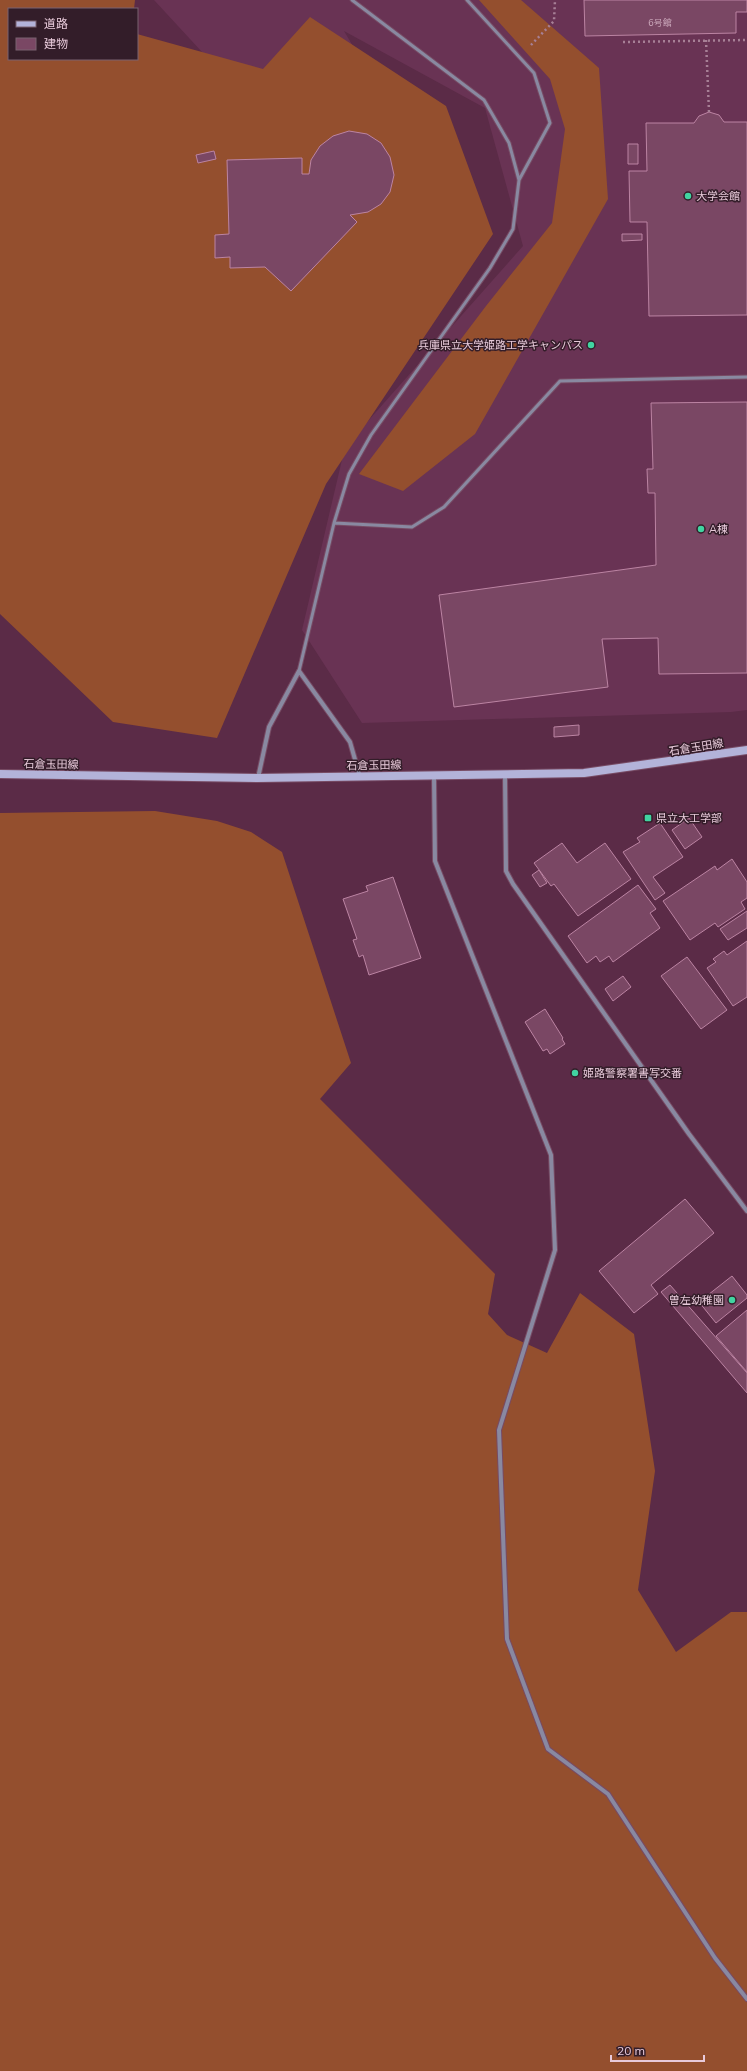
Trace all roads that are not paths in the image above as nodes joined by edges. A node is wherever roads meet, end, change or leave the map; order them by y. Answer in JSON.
{"nodes":[{"id":1,"x":352,"y":0,"type":"edge"},
{"id":2,"x":467,"y":0,"type":"edge"},
{"id":3,"x":519,"y":180,"type":"junction"},
{"id":4,"x":747,"y":377,"type":"edge"},
{"id":5,"x":334,"y":523,"type":"junction"},
{"id":6,"x":299,"y":671,"type":"junction"},
{"id":7,"x":747,"y":750,"type":"edge"},
{"id":8,"x":0,"y":774,"type":"edge"},
{"id":9,"x":504,"y":775,"type":"junction"},
{"id":10,"x":360,"y":776,"type":"junction"},
{"id":11,"x":434,"y":776,"type":"junction"},
{"id":12,"x":258,"y":778,"type":"junction"},
{"id":13,"x":747,"y":1211,"type":"edge"},
{"id":14,"x":747,"y":1999,"type":"edge"}],
"edges":[{"from":1,"to":3,"type":"lane"},
{"from":2,"to":3,"type":"lane"},
{"from":3,"to":5,"type":"lane"},
{"from":4,"to":5,"type":"lane"},
{"from":5,"to":6,"type":"lane"},
{"from":6,"to":10,"type":"street"},
{"from":6,"to":12,"type":"street"},
{"from":7,"to":9,"type":"main road","name":"石倉玉田線"},
{"from":8,"to":12,"type":"main road","name":"石倉玉田線"},
{"from":9,"to":11,"type":"main road","name":"石倉玉田線"},
{"from":9,"to":13,"type":"street"},
{"from":10,"to":11,"type":"main road","name":"石倉玉田線"},
{"from":10,"to":12,"type":"main road","name":"石倉玉田線"},
{"from":11,"to":14,"type":"street"}]}
